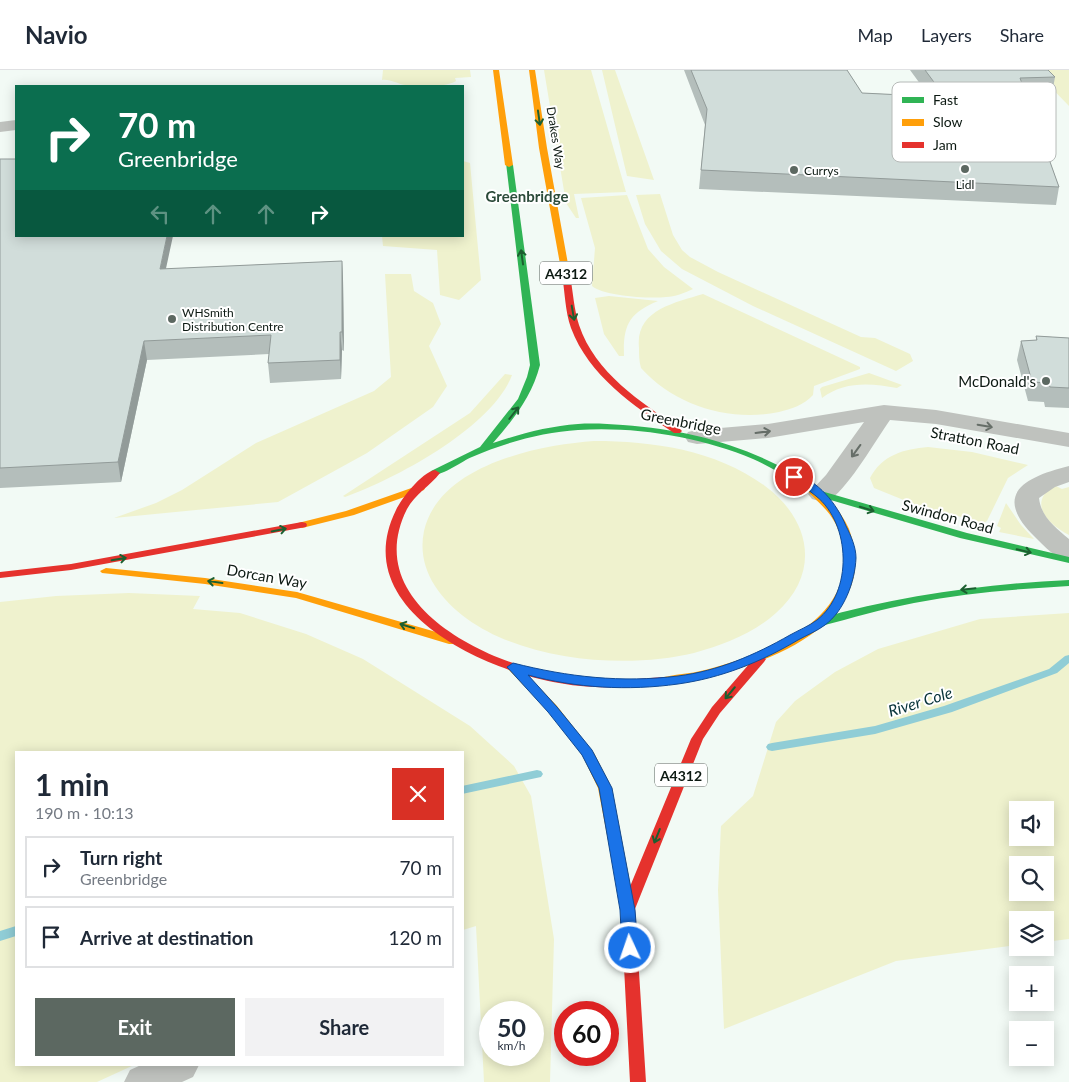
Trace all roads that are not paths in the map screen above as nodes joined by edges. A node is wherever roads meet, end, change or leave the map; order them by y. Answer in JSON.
{"nodes":[{"id":1,"x":496,"y":70,"type":"edge"},
{"id":2,"x":532,"y":70,"type":"edge"},
{"id":3,"x":15,"y":125,"type":"edge"},
{"id":4,"x":0,"y":127,"type":"edge"},
{"id":5,"x":884,"y":412,"type":"junction"},
{"id":6,"x":688,"y":435,"type":"junction"},
{"id":7,"x":1069,"y":440,"type":"edge"},
{"id":8,"x":481,"y":449,"type":"junction"},
{"id":9,"x":1069,"y":458,"type":"edge"},
{"id":10,"x":1069,"y":474,"type":"edge"},
{"id":11,"x":420,"y":488,"type":"junction"},
{"id":12,"x":821,"y":494,"type":"junction"},
{"id":13,"x":1069,"y":553,"type":"edge"},
{"id":14,"x":1069,"y":560,"type":"edge"},
{"id":15,"x":71,"y":567,"type":"junction"},
{"id":16,"x":0,"y":574,"type":"edge"},
{"id":17,"x":1069,"y":583,"type":"edge"},
{"id":18,"x":821,"y":622,"type":"junction"},
{"id":19,"x":454,"y":641,"type":"junction"},
{"id":20,"x":762,"y":656,"type":"junction"},
{"id":21,"x":513,"y":667,"type":"junction"},
{"id":22,"x":628,"y":910,"type":"junction"},
{"id":23,"x":177,"y":1066,"type":"edge"},
{"id":24,"x":146,"y":1082,"type":"edge"},
{"id":25,"x":638,"y":1082,"type":"edge"}],
"edges":[{"from":8,"to":1,"type":"main road","number":"A4312","one_way":true},
{"from":2,"to":6,"type":"main road","name":"Drakes Way","number":"A4312","one_way":true},
{"from":3,"to":4,"type":"street"},
{"from":6,"to":5,"type":"street","name":"Stratton Road","one_way":true},
{"from":5,"to":7,"type":"street","name":"Stratton Road","one_way":true},
{"from":5,"to":9,"type":"street","name":"Stratton Road"},
{"from":5,"to":12,"type":"street","one_way":true},
{"from":6,"to":8,"type":"main road","name":"Greenbridge","number":"A4312"},
{"from":6,"to":12,"type":"main road","name":"Greenbridge","number":"A4312"},
{"from":8,"to":11,"type":"main road","name":"Greenbridge","number":"A4312"},
{"from":10,"to":13,"type":"street"},
{"from":15,"to":11,"type":"main road","name":"Dorcan Way","one_way":true},
{"from":11,"to":19,"type":"main road","name":"Greenbridge","number":"A4312"},
{"from":12,"to":14,"type":"main road","name":"Swindon Road","one_way":true},
{"from":12,"to":18,"type":"main road","name":"Greenbridge","number":"A4312"},
{"from":15,"to":16,"type":"main road","name":"Dorcan Way"},
{"from":19,"to":15,"type":"main road","name":"Dorcan Way","one_way":true},
{"from":17,"to":18,"type":"main road","one_way":true},
{"from":18,"to":20,"type":"main road","name":"Greenbridge","number":"A4312"},
{"from":19,"to":21,"type":"main road","name":"Greenbridge","number":"A4312"},
{"from":20,"to":21,"type":"main road","name":"Greenbridge","number":"A4312"},
{"from":20,"to":22,"type":"main road","number":"A4312","one_way":true},
{"from":21,"to":22,"type":"main road","number":"A4312"},
{"from":22,"to":25,"type":"main road","number":"A4312"},
{"from":23,"to":24,"type":"street"}]}
